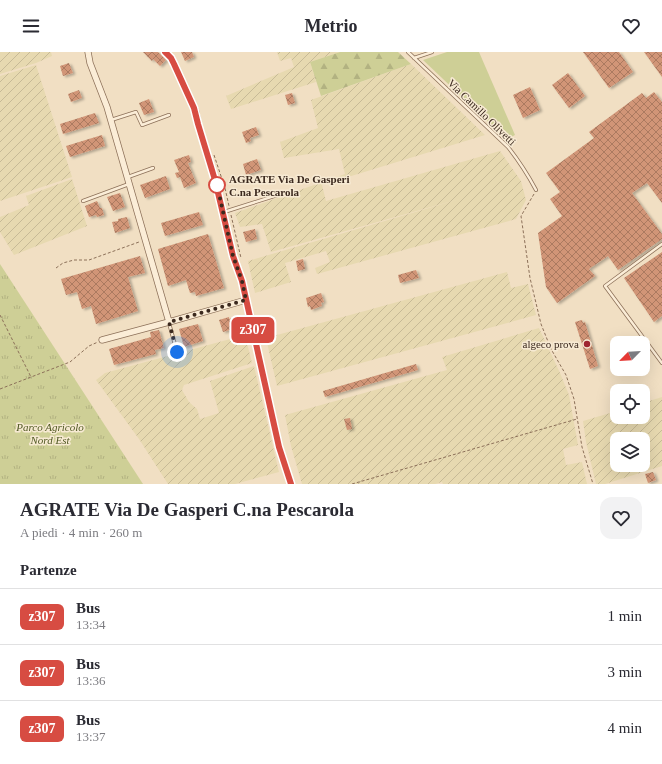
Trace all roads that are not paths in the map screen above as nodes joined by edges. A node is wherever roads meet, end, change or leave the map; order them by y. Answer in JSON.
{"nodes":[{"id":1,"x":88,"y":52,"type":"edge"},
{"id":2,"x":165,"y":52,"type":"edge"},
{"id":3,"x":408,"y":52,"type":"edge"},
{"id":4,"x":432,"y":52,"type":"edge"},
{"id":5,"x":414,"y":58,"type":"junction"},
{"id":6,"x":169,"y":116,"type":"dead end"},
{"id":7,"x":111,"y":120,"type":"junction"},
{"id":8,"x":153,"y":168,"type":"dead end"},
{"id":9,"x":127,"y":177,"type":"junction"},
{"id":10,"x":129,"y":184,"type":"junction"},
{"id":11,"x":536,"y":190,"type":"road end"},
{"id":12,"x":287,"y":192,"type":"dead end"},
{"id":13,"x":83,"y":201,"type":"dead end"},
{"id":14,"x":223,"y":212,"type":"junction"},
{"id":15,"x":662,"y":244,"type":"edge"},
{"id":16,"x":246,"y":300,"type":"junction"},
{"id":17,"x":169,"y":322,"type":"junction"},
{"id":18,"x":102,"y":340,"type":"road end"},
{"id":19,"x":177,"y":352,"type":"dead end"},
{"id":20,"x":662,"y":363,"type":"edge"},
{"id":21,"x":291,"y":484,"type":"edge"}],
"edges":[{"from":1,"to":7,"type":"street"},
{"from":2,"to":14,"type":"street"},
{"from":3,"to":5,"type":"lane","name":"Via Camillo Olivetti"},
{"from":4,"to":5,"type":"lane"},
{"from":5,"to":11,"type":"lane","name":"Via Camillo Olivetti"},
{"from":6,"to":7,"type":"lane"},
{"from":7,"to":9,"type":"street"},
{"from":8,"to":9,"type":"lane"},
{"from":9,"to":10,"type":"street"},
{"from":10,"to":13,"type":"lane"},
{"from":10,"to":17,"type":"street"},
{"from":12,"to":14,"type":"lane"},
{"from":14,"to":16,"type":"street"},
{"from":15,"to":20,"type":"lane"},
{"from":16,"to":17,"type":"street"},
{"from":16,"to":21,"type":"street"},
{"from":17,"to":18,"type":"street"},
{"from":17,"to":19,"type":"lane"}]}
